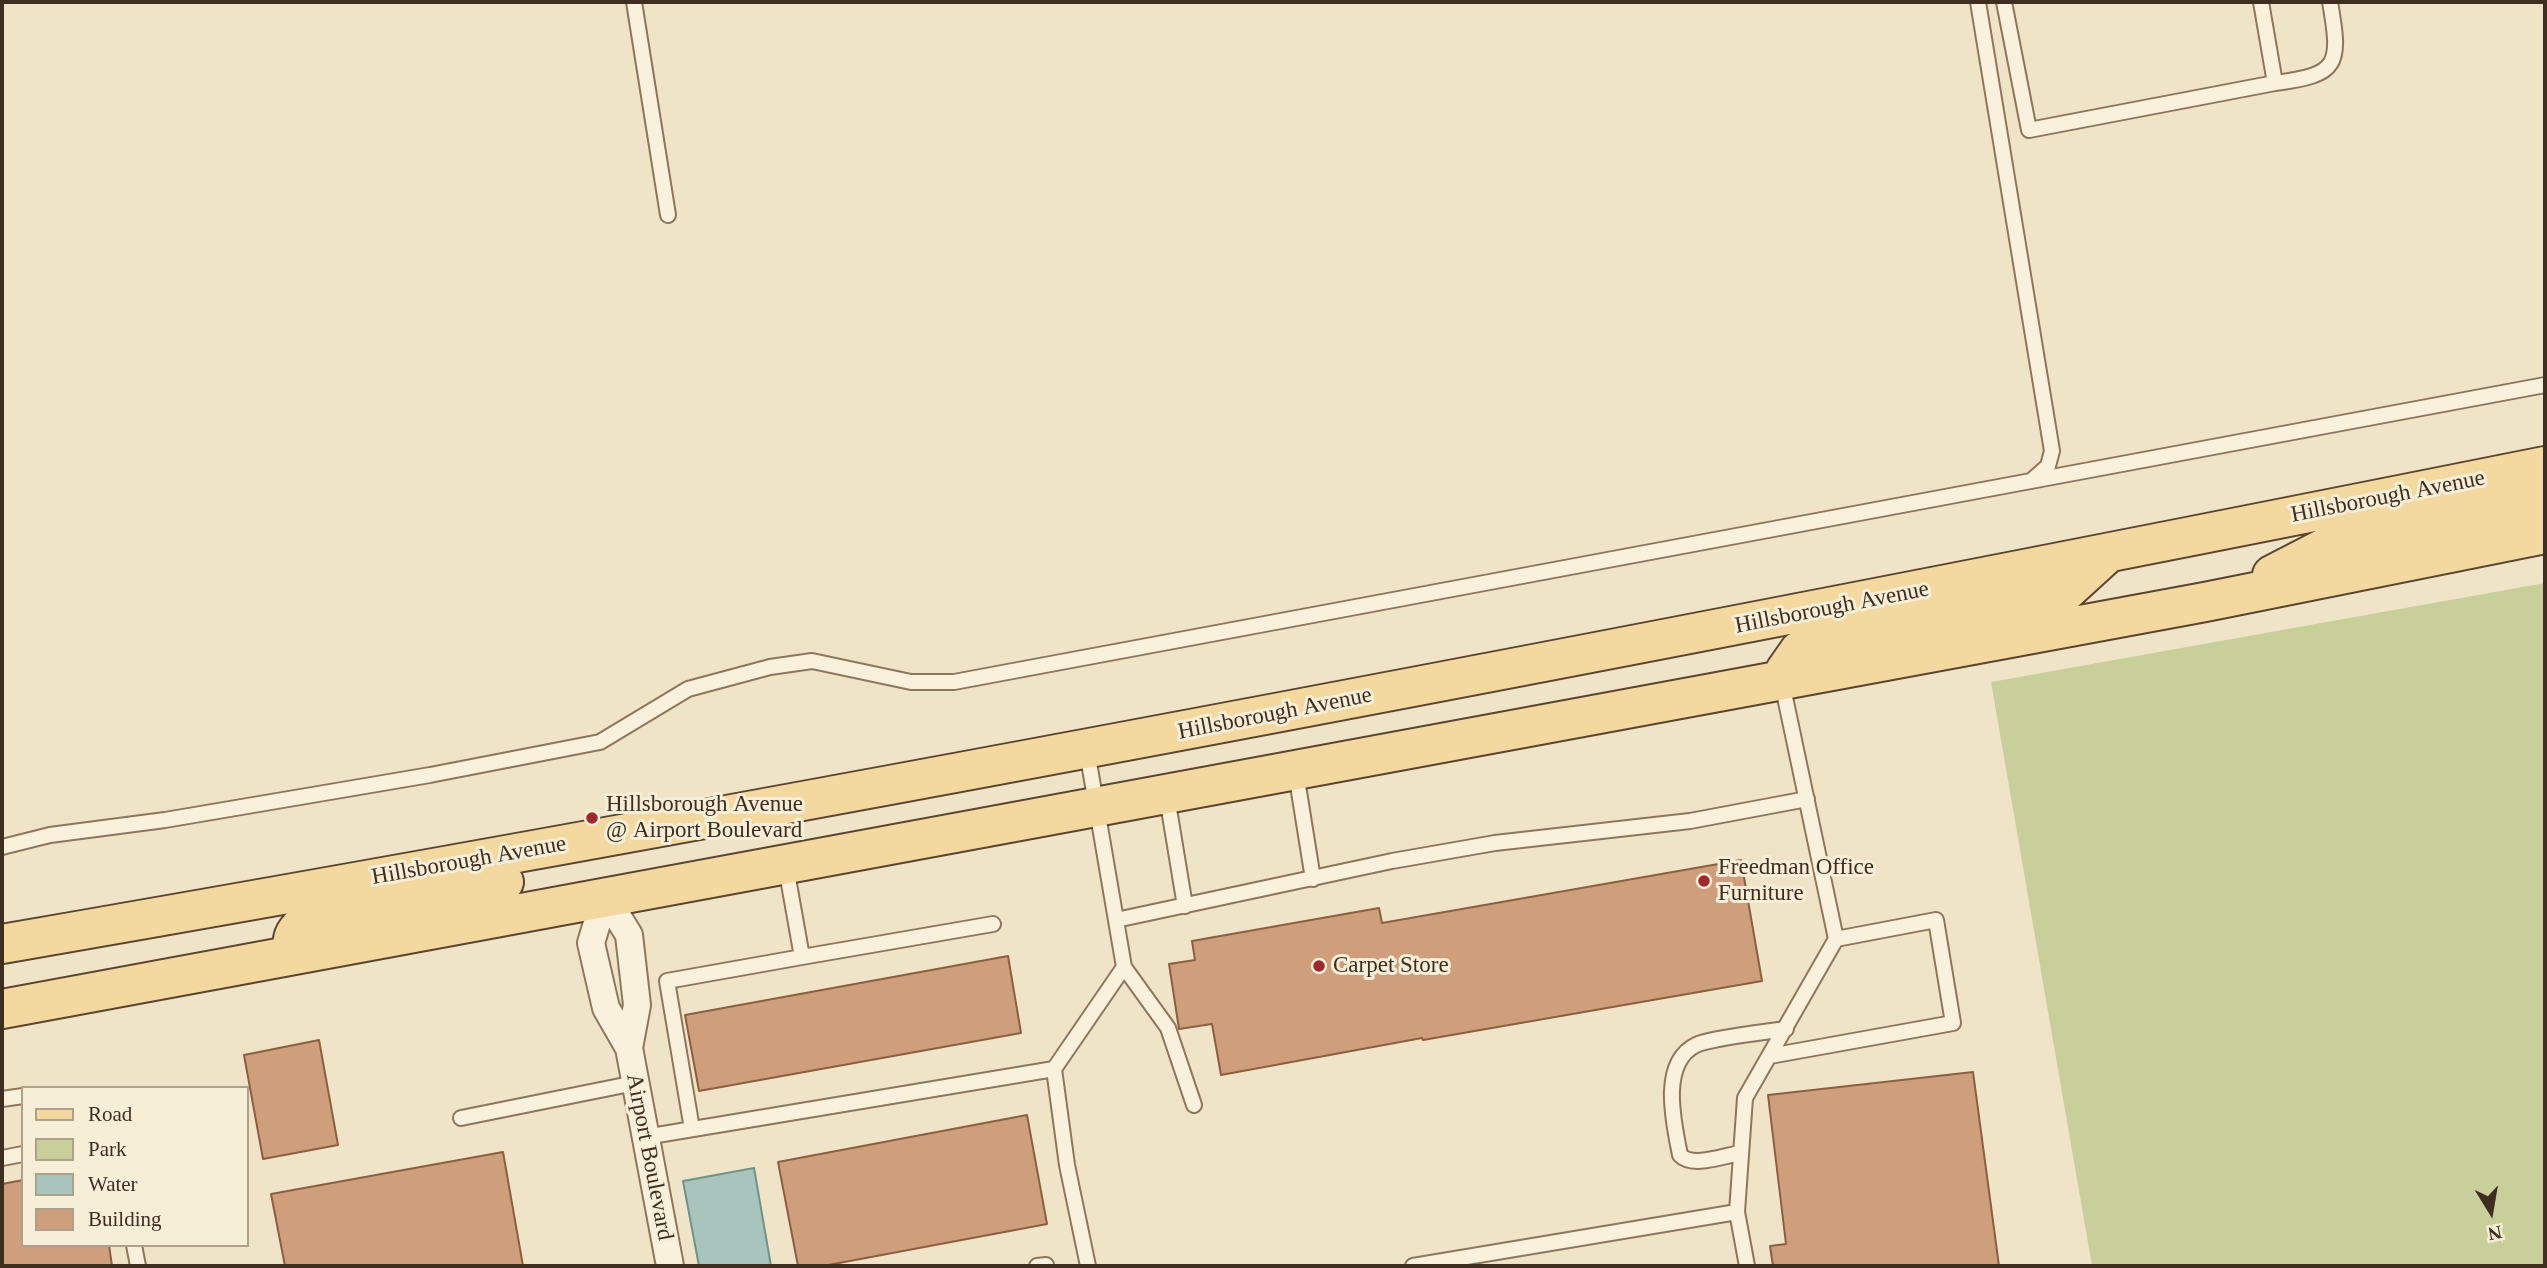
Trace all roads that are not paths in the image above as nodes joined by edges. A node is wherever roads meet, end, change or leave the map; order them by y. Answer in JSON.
{"nodes":[{"id":1,"x":634,"y":2,"type":"edge"},
{"id":2,"x":1978,"y":2,"type":"edge"},
{"id":3,"x":2004,"y":2,"type":"edge"},
{"id":4,"x":2262,"y":2,"type":"edge"},
{"id":5,"x":2330,"y":2,"type":"edge"},
{"id":6,"x":2275,"y":83,"type":"junction"},
{"id":7,"x":668,"y":215,"type":"dead end"},
{"id":8,"x":2545,"y":385,"type":"edge"},
{"id":9,"x":2545,"y":466,"type":"edge"},
{"id":10,"x":2030,"y":482,"type":"junction"},
{"id":11,"x":2545,"y":502,"type":"edge"},
{"id":12,"x":2545,"y":534,"type":"edge"},
{"id":13,"x":2107,"y":554,"type":"junction"},
{"id":14,"x":2233,"y":596,"type":"junction"},
{"id":15,"x":1781,"y":678,"type":"junction"},
{"id":16,"x":1087,"y":749,"type":"junction"},
{"id":17,"x":1296,"y":768,"type":"junction"},
{"id":18,"x":1166,"y":792,"type":"junction"},
{"id":19,"x":1807,"y":799,"type":"junction"},
{"id":20,"x":1097,"y":804,"type":"junction"},
{"id":21,"x":632,"y":832,"type":"junction"},
{"id":22,"x":2,"y":847,"type":"edge"},
{"id":23,"x":785,"y":862,"type":"junction"},
{"id":24,"x":1313,"y":879,"type":"junction"},
{"id":25,"x":604,"y":896,"type":"junction"},
{"id":26,"x":1185,"y":906,"type":"junction"},
{"id":27,"x":1116,"y":920,"type":"junction"},
{"id":28,"x":993,"y":924,"type":"dead end"},
{"id":29,"x":1836,"y":939,"type":"junction"},
{"id":30,"x":2,"y":944,"type":"edge"},
{"id":31,"x":293,"y":954,"type":"junction"},
{"id":32,"x":802,"y":957,"type":"junction"},
{"id":33,"x":1124,"y":967,"type":"junction"},
{"id":34,"x":2,"y":1009,"type":"edge"},
{"id":35,"x":1786,"y":1029,"type":"junction"},
{"id":36,"x":629,"y":1048,"type":"junction"},
{"id":37,"x":1770,"y":1056,"type":"junction"},
{"id":38,"x":1054,"y":1069,"type":"junction"},
{"id":39,"x":635,"y":1083,"type":"junction"},
{"id":40,"x":21,"y":1096,"type":"edge"},
{"id":41,"x":2,"y":1100,"type":"edge"},
{"id":42,"x":1194,"y":1105,"type":"dead end"},
{"id":43,"x":461,"y":1118,"type":"dead end"},
{"id":44,"x":692,"y":1129,"type":"junction"},
{"id":45,"x":645,"y":1137,"type":"junction"},
{"id":46,"x":1740,"y":1153,"type":"junction"},
{"id":47,"x":21,"y":1154,"type":"edge"},
{"id":48,"x":2,"y":1158,"type":"edge"},
{"id":49,"x":1737,"y":1212,"type":"junction"},
{"id":50,"x":134,"y":1247,"type":"edge"},
{"id":51,"x":664,"y":1265,"type":"edge"},
{"id":52,"x":138,"y":1266,"type":"edge"},
{"id":53,"x":1088,"y":1266,"type":"edge"},
{"id":54,"x":1413,"y":1266,"type":"edge"},
{"id":55,"x":1747,"y":1266,"type":"edge"}],
"edges":[{"from":1,"to":7,"type":"lane"},
{"from":2,"to":10,"type":"lane"},
{"from":3,"to":6,"type":"lane"},
{"from":4,"to":6,"type":"lane"},
{"from":5,"to":6,"type":"lane"},
{"from":8,"to":10,"type":"lane"},
{"from":9,"to":13,"type":"main road","name":"Hillsborough Avenue"},
{"from":10,"to":22,"type":"lane"},
{"from":11,"to":14,"type":"main road"},
{"from":12,"to":14,"type":"main road"},
{"from":13,"to":15,"type":"main road"},
{"from":13,"to":16,"type":"main road","name":"Hillsborough Avenue"},
{"from":14,"to":15,"type":"main road"},
{"from":15,"to":17,"type":"main road"},
{"from":15,"to":19,"type":"lane"},
{"from":16,"to":20,"type":"lane"},
{"from":16,"to":21,"type":"main road","name":"Hillsborough Avenue"},
{"from":17,"to":18,"type":"main road"},
{"from":17,"to":24,"type":"lane"},
{"from":18,"to":20,"type":"main road"},
{"from":18,"to":26,"type":"lane"},
{"from":19,"to":24,"type":"lane"},
{"from":19,"to":29,"type":"lane"},
{"from":20,"to":23,"type":"main road"},
{"from":20,"to":27,"type":"lane"},
{"from":21,"to":30,"type":"main road","name":"Hillsborough Avenue"},
{"from":21,"to":31,"type":"main road"},
{"from":23,"to":25,"type":"main road"},
{"from":23,"to":32,"type":"lane"},
{"from":24,"to":26,"type":"lane"},
{"from":25,"to":31,"type":"main road"},
{"from":25,"to":36,"type":"street","name":"Airport Boulevard"},
{"from":25,"to":36,"type":"street","name":"Airport Boulevard"},
{"from":26,"to":27,"type":"lane"},
{"from":27,"to":33,"type":"lane"},
{"from":28,"to":32,"type":"lane"},
{"from":29,"to":35,"type":"lane"},
{"from":29,"to":37,"type":"lane"},
{"from":31,"to":34,"type":"main road"},
{"from":32,"to":44,"type":"lane"},
{"from":33,"to":38,"type":"lane"},
{"from":33,"to":42,"type":"lane"},
{"from":35,"to":37,"type":"lane"},
{"from":35,"to":46,"type":"lane"},
{"from":36,"to":39,"type":"street","name":"Airport Boulevard"},
{"from":37,"to":46,"type":"lane"},
{"from":38,"to":44,"type":"lane"},
{"from":38,"to":53,"type":"lane"},
{"from":39,"to":43,"type":"lane"},
{"from":39,"to":45,"type":"street","name":"Airport Boulevard"},
{"from":40,"to":41,"type":"lane"},
{"from":44,"to":45,"type":"lane"},
{"from":45,"to":51,"type":"street","name":"Airport Boulevard"},
{"from":46,"to":49,"type":"lane"},
{"from":47,"to":48,"type":"lane"},
{"from":49,"to":54,"type":"lane"},
{"from":49,"to":55,"type":"lane"},
{"from":50,"to":52,"type":"lane"}]}
